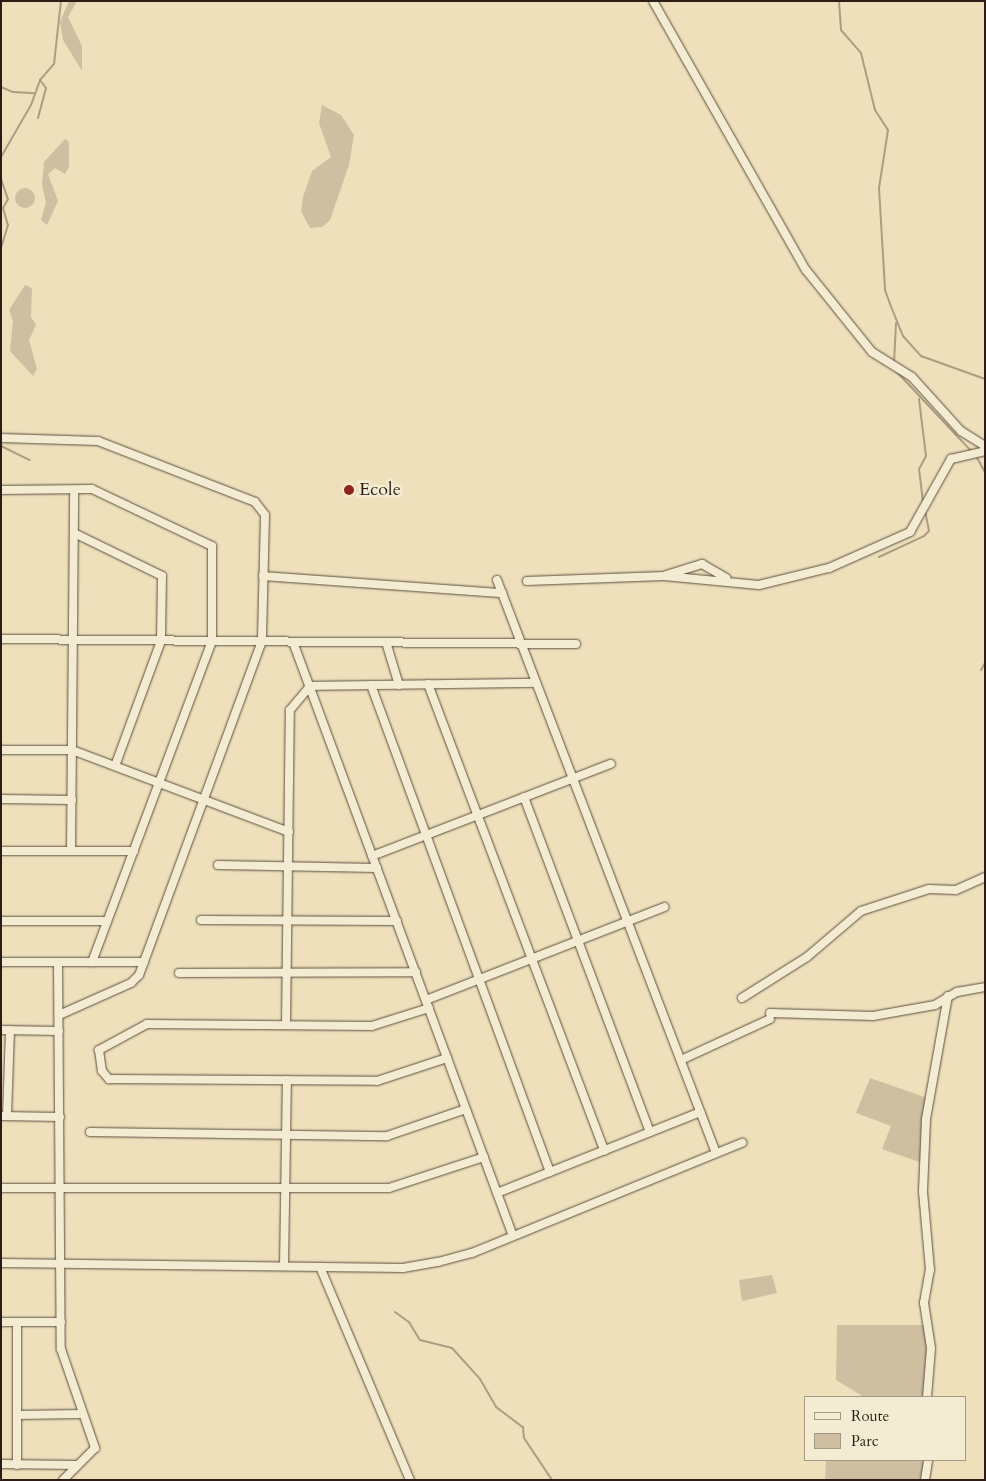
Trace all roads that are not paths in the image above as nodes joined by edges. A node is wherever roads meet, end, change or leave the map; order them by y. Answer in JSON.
{"nodes":[{"id":1,"x":653,"y":1,"type":"edge"},
{"id":2,"x":1,"y":438,"type":"edge"},
{"id":3,"x":985,"y":446,"type":"edge"},
{"id":4,"x":985,"y":451,"type":"edge"},
{"id":5,"x":1,"y":490,"type":"edge"},
{"id":6,"x":74,"y":490,"type":"junction"},
{"id":7,"x":74,"y":533,"type":"junction"},
{"id":8,"x":263,"y":576,"type":"junction"},
{"id":9,"x":664,"y":576,"type":"junction"},
{"id":10,"x":728,"y":579,"type":"junction"},
{"id":11,"x":497,"y":580,"type":"dead end"},
{"id":12,"x":527,"y":581,"type":"dead end"},
{"id":13,"x":502,"y":593,"type":"junction"},
{"id":14,"x":1,"y":639,"type":"edge"},
{"id":15,"x":73,"y":640,"type":"junction"},
{"id":16,"x":161,"y":641,"type":"junction"},
{"id":17,"x":212,"y":641,"type":"junction"},
{"id":18,"x":262,"y":641,"type":"junction"},
{"id":19,"x":293,"y":642,"type":"junction"},
{"id":20,"x":386,"y":642,"type":"junction"},
{"id":21,"x":522,"y":643,"type":"junction"},
{"id":22,"x":576,"y":644,"type":"dead end"},
{"id":23,"x":536,"y":683,"type":"junction"},
{"id":24,"x":428,"y":684,"type":"junction"},
{"id":25,"x":371,"y":685,"type":"junction"},
{"id":26,"x":400,"y":685,"type":"junction"},
{"id":27,"x":310,"y":686,"type":"junction"},
{"id":28,"x":1,"y":750,"type":"edge"},
{"id":29,"x":72,"y":750,"type":"junction"},
{"id":30,"x":611,"y":764,"type":"dead end"},
{"id":31,"x":115,"y":766,"type":"junction"},
{"id":32,"x":573,"y":779,"type":"junction"},
{"id":33,"x":159,"y":783,"type":"junction"},
{"id":34,"x":524,"y":797,"type":"junction"},
{"id":35,"x":1,"y":799,"type":"edge"},
{"id":36,"x":72,"y":800,"type":"junction"},
{"id":37,"x":204,"y":800,"type":"junction"},
{"id":38,"x":477,"y":815,"type":"junction"},
{"id":39,"x":289,"y":832,"type":"junction"},
{"id":40,"x":426,"y":835,"type":"junction"},
{"id":41,"x":1,"y":851,"type":"edge"},
{"id":42,"x":71,"y":851,"type":"junction"},
{"id":43,"x":134,"y":851,"type":"junction"},
{"id":44,"x":372,"y":856,"type":"junction"},
{"id":45,"x":218,"y":865,"type":"dead end"},
{"id":46,"x":288,"y":866,"type":"junction"},
{"id":47,"x":377,"y":868,"type":"junction"},
{"id":48,"x":985,"y":877,"type":"edge"},
{"id":49,"x":665,"y":907,"type":"dead end"},
{"id":50,"x":200,"y":920,"type":"dead end"},
{"id":51,"x":287,"y":920,"type":"junction"},
{"id":52,"x":1,"y":921,"type":"edge"},
{"id":53,"x":107,"y":921,"type":"junction"},
{"id":54,"x":397,"y":921,"type":"junction"},
{"id":55,"x":628,"y":922,"type":"junction"},
{"id":56,"x":578,"y":941,"type":"junction"},
{"id":57,"x":532,"y":959,"type":"junction"},
{"id":58,"x":1,"y":962,"type":"edge"},
{"id":59,"x":58,"y":962,"type":"junction"},
{"id":60,"x":92,"y":962,"type":"junction"},
{"id":61,"x":144,"y":962,"type":"junction"},
{"id":62,"x":416,"y":972,"type":"junction"},
{"id":63,"x":179,"y":973,"type":"dead end"},
{"id":64,"x":287,"y":973,"type":"junction"},
{"id":65,"x":985,"y":979,"type":"edge"},
{"id":66,"x":479,"y":980,"type":"junction"},
{"id":67,"x":985,"y":986,"type":"edge"},
{"id":68,"x":975,"y":989,"type":"junction"},
{"id":69,"x":948,"y":996,"type":"junction"},
{"id":70,"x":742,"y":998,"type":"dead end"},
{"id":71,"x":428,"y":1004,"type":"junction"},
{"id":72,"x":59,"y":1015,"type":"junction"},
{"id":73,"x":286,"y":1025,"type":"junction"},
{"id":74,"x":1,"y":1030,"type":"edge"},
{"id":75,"x":10,"y":1030,"type":"junction"},
{"id":76,"x":59,"y":1030,"type":"junction"},
{"id":77,"x":447,"y":1058,"type":"junction"},
{"id":78,"x":681,"y":1060,"type":"junction"},
{"id":79,"x":287,"y":1080,"type":"junction"},
{"id":80,"x":466,"y":1109,"type":"junction"},
{"id":81,"x":700,"y":1112,"type":"junction"},
{"id":82,"x":4,"y":1116,"type":"edge"},
{"id":83,"x":60,"y":1117,"type":"junction"},
{"id":84,"x":90,"y":1132,"type":"dead end"},
{"id":85,"x":650,"y":1132,"type":"junction"},
{"id":86,"x":286,"y":1135,"type":"junction"},
{"id":87,"x":742,"y":1143,"type":"dead end"},
{"id":88,"x":604,"y":1151,"type":"junction"},
{"id":89,"x":716,"y":1153,"type":"junction"},
{"id":90,"x":484,"y":1157,"type":"junction"},
{"id":91,"x":550,"y":1172,"type":"junction"},
{"id":92,"x":1,"y":1188,"type":"edge"},
{"id":93,"x":61,"y":1188,"type":"junction"},
{"id":94,"x":285,"y":1188,"type":"junction"},
{"id":95,"x":497,"y":1193,"type":"junction"},
{"id":96,"x":513,"y":1236,"type":"junction"},
{"id":97,"x":1,"y":1263,"type":"edge"},
{"id":98,"x":62,"y":1264,"type":"junction"},
{"id":99,"x":284,"y":1266,"type":"junction"},
{"id":100,"x":320,"y":1267,"type":"junction"},
{"id":101,"x":1,"y":1322,"type":"edge"},
{"id":102,"x":17,"y":1322,"type":"junction"},
{"id":103,"x":62,"y":1322,"type":"junction"},
{"id":104,"x":927,"y":1396,"type":"edge"},
{"id":105,"x":82,"y":1414,"type":"junction"},
{"id":106,"x":17,"y":1415,"type":"junction"},
{"id":107,"x":928,"y":1461,"type":"edge"},
{"id":108,"x":1,"y":1464,"type":"edge"},
{"id":109,"x":17,"y":1465,"type":"junction"},
{"id":110,"x":78,"y":1466,"type":"junction"},
{"id":111,"x":63,"y":1480,"type":"edge"},
{"id":112,"x":410,"y":1480,"type":"edge"},
{"id":113,"x":926,"y":1480,"type":"edge"}],
"edges":[{"from":1,"to":3,"type":"street"},
{"from":2,"to":8,"type":"street"},
{"from":4,"to":10,"type":"street"},
{"from":5,"to":6,"type":"street"},
{"from":6,"to":7,"type":"street"},
{"from":6,"to":17,"type":"street"},
{"from":7,"to":15,"type":"street"},
{"from":7,"to":16,"type":"street"},
{"from":8,"to":13,"type":"street"},
{"from":8,"to":18,"type":"street"},
{"from":9,"to":10,"type":"street"},
{"from":9,"to":10,"type":"street"},
{"from":9,"to":12,"type":"street"},
{"from":11,"to":13,"type":"street"},
{"from":13,"to":21,"type":"street"},
{"from":14,"to":15,"type":"street"},
{"from":15,"to":16,"type":"street"},
{"from":15,"to":29,"type":"street"},
{"from":16,"to":17,"type":"street"},
{"from":16,"to":31,"type":"street"},
{"from":17,"to":18,"type":"street"},
{"from":17,"to":33,"type":"street"},
{"from":18,"to":19,"type":"street"},
{"from":18,"to":37,"type":"street"},
{"from":19,"to":20,"type":"street"},
{"from":19,"to":27,"type":"street"},
{"from":20,"to":21,"type":"street"},
{"from":20,"to":26,"type":"street"},
{"from":21,"to":22,"type":"street"},
{"from":21,"to":23,"type":"street"},
{"from":23,"to":24,"type":"street"},
{"from":23,"to":32,"type":"street"},
{"from":24,"to":26,"type":"street"},
{"from":24,"to":38,"type":"street"},
{"from":25,"to":26,"type":"street"},
{"from":25,"to":27,"type":"street"},
{"from":25,"to":40,"type":"street"},
{"from":27,"to":39,"type":"street"},
{"from":27,"to":44,"type":"street"},
{"from":28,"to":29,"type":"street"},
{"from":29,"to":31,"type":"street"},
{"from":29,"to":36,"type":"street"},
{"from":30,"to":32,"type":"street"},
{"from":31,"to":33,"type":"street"},
{"from":32,"to":34,"type":"street"},
{"from":32,"to":55,"type":"street"},
{"from":33,"to":37,"type":"street"},
{"from":33,"to":43,"type":"street"},
{"from":34,"to":38,"type":"street"},
{"from":34,"to":56,"type":"street"},
{"from":35,"to":36,"type":"street"},
{"from":36,"to":42,"type":"street"},
{"from":37,"to":39,"type":"street"},
{"from":37,"to":61,"type":"street"},
{"from":38,"to":40,"type":"street"},
{"from":38,"to":57,"type":"street"},
{"from":39,"to":46,"type":"street"},
{"from":40,"to":44,"type":"street"},
{"from":40,"to":66,"type":"street"},
{"from":41,"to":42,"type":"street"},
{"from":42,"to":43,"type":"street"},
{"from":43,"to":53,"type":"street"},
{"from":44,"to":47,"type":"street"},
{"from":45,"to":46,"type":"street"},
{"from":46,"to":47,"type":"street"},
{"from":46,"to":51,"type":"street"},
{"from":47,"to":54,"type":"street"},
{"from":48,"to":70,"type":"street"},
{"from":49,"to":55,"type":"street"},
{"from":50,"to":51,"type":"street"},
{"from":51,"to":54,"type":"street"},
{"from":51,"to":64,"type":"street"},
{"from":52,"to":53,"type":"street"},
{"from":53,"to":60,"type":"street"},
{"from":54,"to":62,"type":"street"},
{"from":55,"to":56,"type":"street"},
{"from":55,"to":78,"type":"street"},
{"from":56,"to":57,"type":"street"},
{"from":56,"to":85,"type":"street"},
{"from":57,"to":66,"type":"street"},
{"from":57,"to":88,"type":"street"},
{"from":58,"to":59,"type":"street"},
{"from":59,"to":60,"type":"street"},
{"from":59,"to":72,"type":"street"},
{"from":60,"to":61,"type":"street"},
{"from":61,"to":72,"type":"street"},
{"from":62,"to":64,"type":"street"},
{"from":62,"to":71,"type":"street"},
{"from":63,"to":64,"type":"street"},
{"from":64,"to":73,"type":"street"},
{"from":65,"to":68,"type":"street"},
{"from":66,"to":71,"type":"street"},
{"from":66,"to":91,"type":"street"},
{"from":67,"to":68,"type":"street"},
{"from":68,"to":69,"type":"street"},
{"from":69,"to":78,"type":"street"},
{"from":69,"to":104,"type":"street"},
{"from":71,"to":73,"type":"street"},
{"from":71,"to":77,"type":"street"},
{"from":72,"to":76,"type":"street"},
{"from":73,"to":79,"type":"street"},
{"from":74,"to":75,"type":"street"},
{"from":75,"to":76,"type":"street"},
{"from":75,"to":82,"type":"street"},
{"from":76,"to":83,"type":"street"},
{"from":77,"to":79,"type":"street"},
{"from":77,"to":80,"type":"street"},
{"from":78,"to":81,"type":"street"},
{"from":79,"to":86,"type":"street"},
{"from":80,"to":86,"type":"street"},
{"from":80,"to":90,"type":"street"},
{"from":81,"to":85,"type":"street"},
{"from":81,"to":89,"type":"street"},
{"from":82,"to":83,"type":"street"},
{"from":83,"to":93,"type":"street"},
{"from":84,"to":86,"type":"street"},
{"from":85,"to":88,"type":"street"},
{"from":86,"to":94,"type":"street"},
{"from":87,"to":89,"type":"street"},
{"from":88,"to":91,"type":"street"},
{"from":89,"to":96,"type":"street"},
{"from":90,"to":94,"type":"street"},
{"from":90,"to":95,"type":"street"},
{"from":91,"to":95,"type":"street"},
{"from":92,"to":93,"type":"street"},
{"from":93,"to":94,"type":"street"},
{"from":93,"to":98,"type":"street"},
{"from":94,"to":99,"type":"street"},
{"from":95,"to":96,"type":"street"},
{"from":96,"to":100,"type":"street"},
{"from":97,"to":98,"type":"street"},
{"from":98,"to":99,"type":"street"},
{"from":98,"to":103,"type":"street"},
{"from":99,"to":100,"type":"street"},
{"from":100,"to":112,"type":"street"},
{"from":101,"to":102,"type":"street"},
{"from":102,"to":103,"type":"street"},
{"from":102,"to":106,"type":"street"},
{"from":103,"to":105,"type":"street"},
{"from":105,"to":106,"type":"street"},
{"from":105,"to":110,"type":"street"},
{"from":106,"to":109,"type":"street"},
{"from":107,"to":113,"type":"street"},
{"from":108,"to":109,"type":"street"},
{"from":109,"to":110,"type":"street"},
{"from":110,"to":111,"type":"street"}]}
